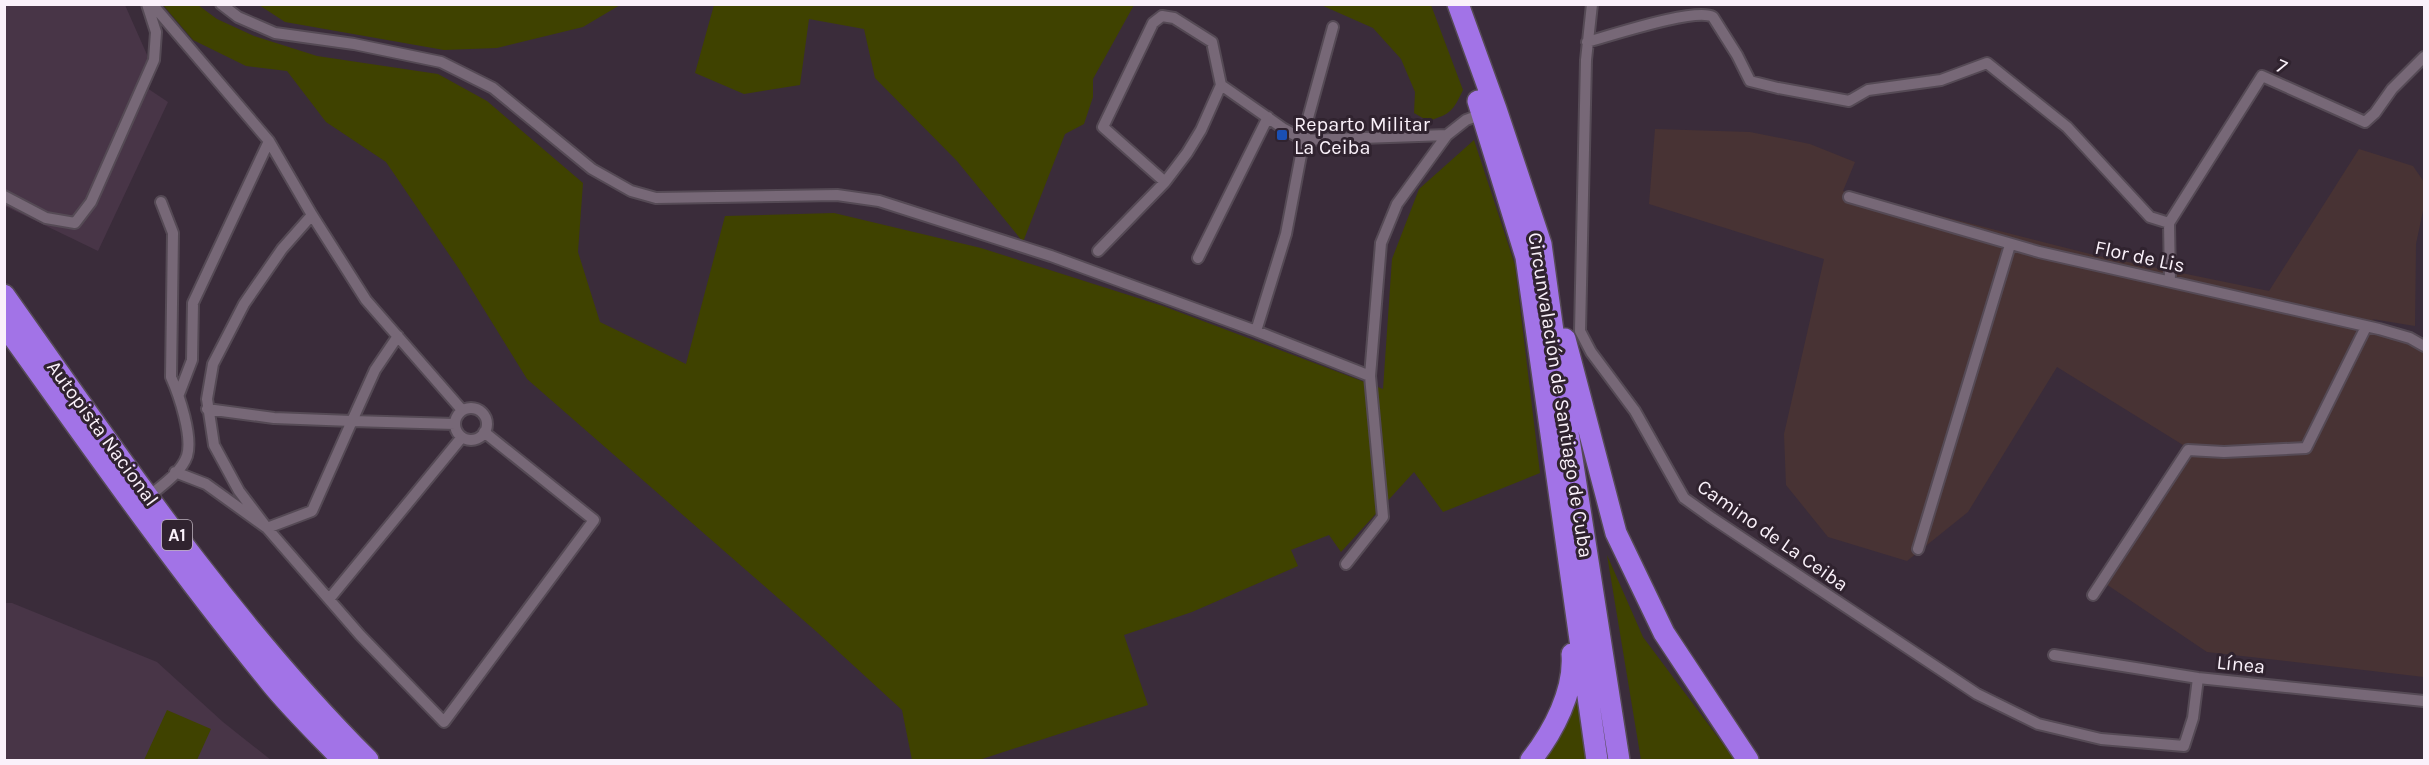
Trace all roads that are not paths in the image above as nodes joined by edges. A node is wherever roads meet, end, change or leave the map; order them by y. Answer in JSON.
{"nodes":[{"id":1,"x":147,"y":4,"type":"edge"},
{"id":2,"x":152,"y":4,"type":"edge"},
{"id":3,"x":221,"y":4,"type":"edge"},
{"id":4,"x":1444,"y":4,"type":"edge"},
{"id":5,"x":1458,"y":4,"type":"edge"},
{"id":6,"x":1592,"y":4,"type":"edge"},
{"id":7,"x":1333,"y":27,"type":"dead end"},
{"id":8,"x":1587,"y":42,"type":"junction"},
{"id":9,"x":2424,"y":57,"type":"edge"},
{"id":10,"x":1221,"y":85,"type":"junction"},
{"id":11,"x":1489,"y":111,"type":"junction"},
{"id":12,"x":1268,"y":117,"type":"junction"},
{"id":13,"x":1447,"y":135,"type":"junction"},
{"id":14,"x":1304,"y":140,"type":"junction"},
{"id":15,"x":268,"y":141,"type":"junction"},
{"id":16,"x":1164,"y":182,"type":"junction"},
{"id":17,"x":4,"y":196,"type":"edge"},
{"id":18,"x":1849,"y":197,"type":"dead end"},
{"id":19,"x":161,"y":202,"type":"dead end"},
{"id":20,"x":312,"y":215,"type":"junction"},
{"id":21,"x":2169,"y":223,"type":"junction"},
{"id":22,"x":2010,"y":245,"type":"junction"},
{"id":23,"x":1098,"y":251,"type":"dead end"},
{"id":24,"x":1533,"y":251,"type":"junction"},
{"id":25,"x":1198,"y":258,"type":"dead end"},
{"id":26,"x":2170,"y":281,"type":"junction"},
{"id":27,"x":4,"y":295,"type":"edge"},
{"id":28,"x":4,"y":324,"type":"edge"},
{"id":29,"x":2366,"y":327,"type":"junction"},
{"id":30,"x":1256,"y":331,"type":"junction"},
{"id":31,"x":1564,"y":334,"type":"junction"},
{"id":32,"x":398,"y":336,"type":"junction"},
{"id":33,"x":2424,"y":346,"type":"edge"},
{"id":34,"x":1591,"y":351,"type":"junction"},
{"id":35,"x":1370,"y":376,"type":"junction"},
{"id":36,"x":179,"y":394,"type":"junction"},
{"id":37,"x":207,"y":409,"type":"junction"},
{"id":38,"x":462,"y":410,"type":"junction"},
{"id":39,"x":352,"y":421,"type":"junction"},
{"id":40,"x":455,"y":424,"type":"junction"},
{"id":41,"x":484,"y":432,"type":"junction"},
{"id":42,"x":462,"y":436,"type":"junction"},
{"id":43,"x":175,"y":472,"type":"junction"},
{"id":44,"x":148,"y":497,"type":"junction"},
{"id":45,"x":267,"y":528,"type":"junction"},
{"id":46,"x":1565,"y":536,"type":"junction"},
{"id":47,"x":1918,"y":549,"type":"dead end"},
{"id":48,"x":1346,"y":564,"type":"dead end"},
{"id":49,"x":2093,"y":595,"type":"dead end"},
{"id":50,"x":330,"y":598,"type":"junction"},
{"id":51,"x":2054,"y":655,"type":"dead end"},
{"id":52,"x":2198,"y":678,"type":"junction"},
{"id":53,"x":2424,"y":701,"type":"edge"},
{"id":54,"x":343,"y":760,"type":"edge"},
{"id":55,"x":368,"y":760,"type":"edge"},
{"id":56,"x":1531,"y":760,"type":"edge"},
{"id":57,"x":1597,"y":760,"type":"edge"},
{"id":58,"x":1619,"y":760,"type":"edge"},
{"id":59,"x":1748,"y":760,"type":"edge"}],
"edges":[{"from":1,"to":17,"type":"street"},
{"from":2,"to":15,"type":"street"},
{"from":3,"to":30,"type":"street"},
{"from":4,"to":11,"type":"highway","name":"Circunvalación de Santiago de Cuba"},
{"from":5,"to":11,"type":"highway","name":"Circunvalación de Santiago de Cuba"},
{"from":6,"to":8,"type":"street","name":"Camino de La Ceiba"},
{"from":7,"to":14,"type":"street"},
{"from":8,"to":21,"type":"street"},
{"from":8,"to":34,"type":"street","name":"Camino de La Ceiba"},
{"from":9,"to":21,"type":"street","name":"7"},
{"from":10,"to":12,"type":"street"},
{"from":10,"to":16,"type":"street"},
{"from":10,"to":16,"type":"street"},
{"from":11,"to":13,"type":"street"},
{"from":11,"to":24,"type":"highway","name":"Circunvalación de Santiago de Cuba"},
{"from":12,"to":14,"type":"street"},
{"from":12,"to":25,"type":"street"},
{"from":13,"to":14,"type":"street"},
{"from":13,"to":35,"type":"street"},
{"from":14,"to":30,"type":"street"},
{"from":15,"to":20,"type":"street"},
{"from":15,"to":36,"type":"street"},
{"from":16,"to":23,"type":"street"},
{"from":18,"to":22,"type":"street","name":"Flor de Lis"},
{"from":19,"to":36,"type":"street"},
{"from":20,"to":32,"type":"street"},
{"from":20,"to":37,"type":"street"},
{"from":21,"to":26,"type":"street"},
{"from":22,"to":26,"type":"street","name":"Flor de Lis"},
{"from":22,"to":47,"type":"street"},
{"from":24,"to":31,"type":"highway"},
{"from":24,"to":46,"type":"highway","name":"Circunvalación de Santiago de Cuba"},
{"from":24,"to":58,"type":"highway","name":"Circunvalación de Santiago de Cuba"},
{"from":26,"to":29,"type":"street","name":"Flor de Lis"},
{"from":27,"to":44,"type":"highway","name":"Autopista Nacional","number":"A1"},
{"from":28,"to":54,"type":"highway","name":"Autopista Nacional","number":"A1"},
{"from":29,"to":33,"type":"street","name":"Flor de Lis"},
{"from":29,"to":49,"type":"street"},
{"from":30,"to":35,"type":"street"},
{"from":31,"to":34,"type":"street"},
{"from":31,"to":59,"type":"highway"},
{"from":32,"to":38,"type":"street"},
{"from":32,"to":39,"type":"street"},
{"from":34,"to":52,"type":"street","name":"Camino de La Ceiba"},
{"from":35,"to":48,"type":"street"},
{"from":36,"to":43,"type":"street"},
{"from":37,"to":39,"type":"street"},
{"from":37,"to":45,"type":"street"},
{"from":38,"to":40,"type":"street"},
{"from":38,"to":41,"type":"street"},
{"from":39,"to":40,"type":"street"},
{"from":39,"to":45,"type":"street"},
{"from":40,"to":42,"type":"street"},
{"from":41,"to":42,"type":"street"},
{"from":41,"to":50,"type":"street"},
{"from":42,"to":50,"type":"street"},
{"from":43,"to":44,"type":"street"},
{"from":43,"to":45,"type":"street"},
{"from":44,"to":55,"type":"highway","name":"Autopista Nacional","number":"A1"},
{"from":45,"to":50,"type":"street"},
{"from":46,"to":56,"type":"highway"},
{"from":46,"to":57,"type":"highway","name":"Circunvalación de Santiago de Cuba"},
{"from":51,"to":52,"type":"street","name":"Línea"},
{"from":52,"to":53,"type":"street","name":"Línea"}]}
